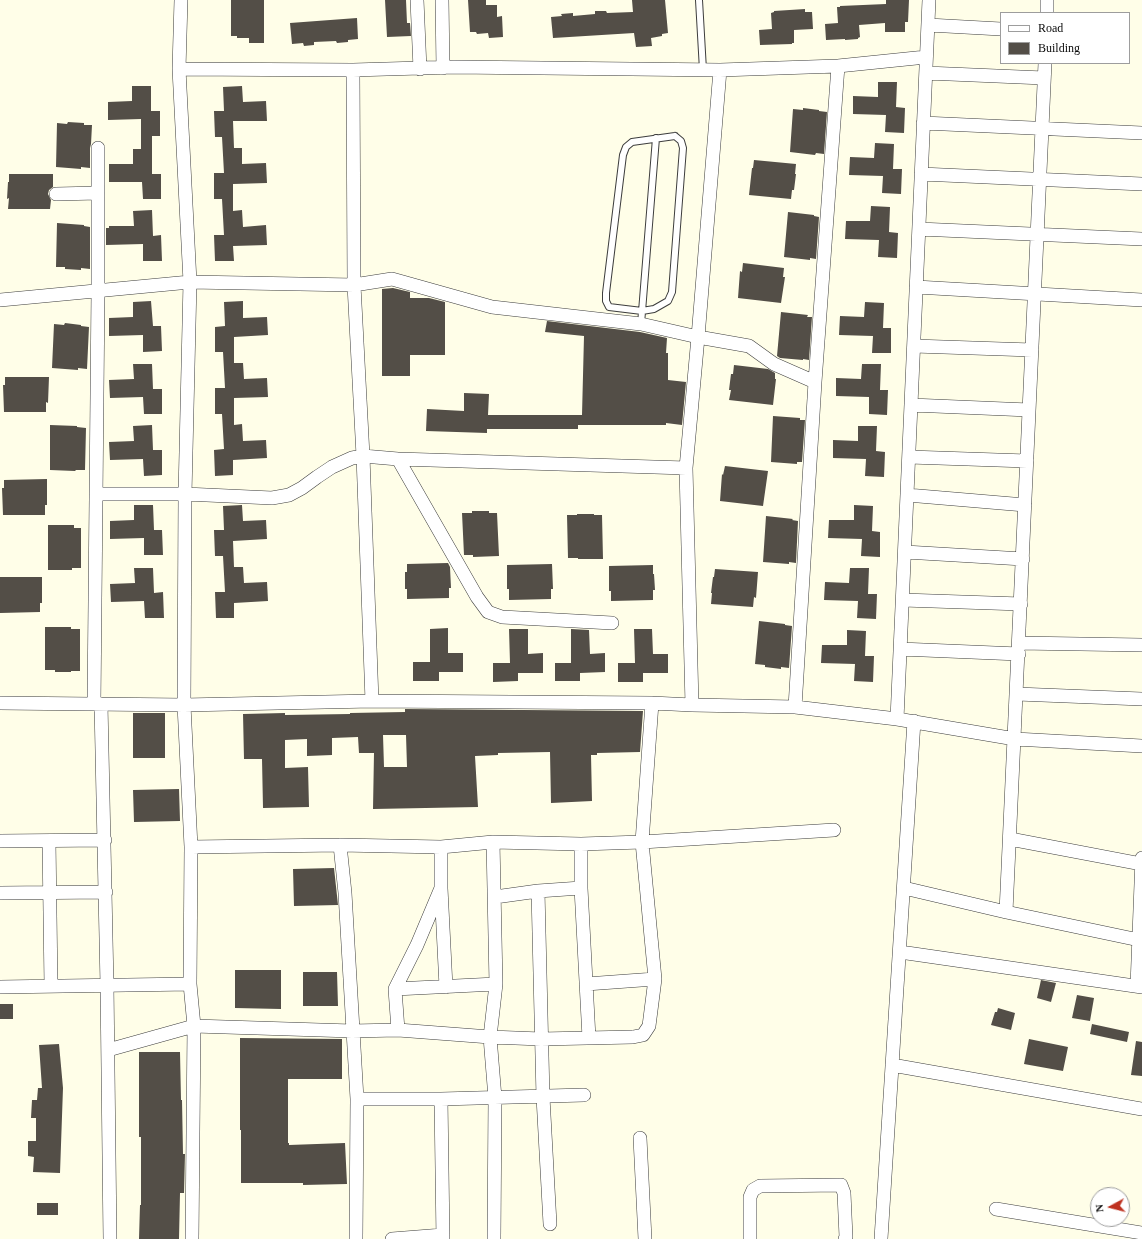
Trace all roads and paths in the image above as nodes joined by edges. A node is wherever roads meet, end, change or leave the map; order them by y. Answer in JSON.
{"nodes":[{"id":1,"x":181,"y":0,"type":"edge"},
{"id":2,"x":417,"y":0,"type":"edge"},
{"id":3,"x":442,"y":0,"type":"edge"},
{"id":4,"x":699,"y":0,"type":"edge"},
{"id":5,"x":929,"y":0,"type":"edge"},
{"id":6,"x":1047,"y":0,"type":"edge"},
{"id":7,"x":1047,"y":12,"type":"edge"},
{"id":8,"x":928,"y":26,"type":"junction"},
{"id":9,"x":1000,"y":29,"type":"edge"},
{"id":10,"x":926,"y":57,"type":"junction"},
{"id":11,"x":1044,"y":64,"type":"edge"},
{"id":12,"x":838,"y":66,"type":"junction"},
{"id":13,"x":443,"y":68,"type":"junction"},
{"id":14,"x":179,"y":69,"type":"junction"},
{"id":15,"x":420,"y":69,"type":"junction"},
{"id":16,"x":353,"y":70,"type":"junction"},
{"id":17,"x":703,"y":70,"type":"junction"},
{"id":18,"x":720,"y":70,"type":"junction"},
{"id":19,"x":926,"y":73,"type":"junction"},
{"id":20,"x":1044,"y":78,"type":"junction"},
{"id":21,"x":923,"y":123,"type":"junction"},
{"id":22,"x":1042,"y":129,"type":"junction"},
{"id":23,"x":1142,"y":133,"type":"edge"},
{"id":24,"x":656,"y":138,"type":"junction"},
{"id":25,"x":98,"y":148,"type":"dead end"},
{"id":26,"x":921,"y":174,"type":"junction"},
{"id":27,"x":1040,"y":180,"type":"junction"},
{"id":28,"x":1142,"y":184,"type":"edge"},
{"id":29,"x":98,"y":193,"type":"junction"},
{"id":30,"x":56,"y":194,"type":"dead end"},
{"id":31,"x":919,"y":229,"type":"junction"},
{"id":32,"x":1037,"y":234,"type":"junction"},
{"id":33,"x":1142,"y":239,"type":"edge"},
{"id":34,"x":190,"y":282,"type":"junction"},
{"id":35,"x":354,"y":285,"type":"junction"},
{"id":36,"x":916,"y":287,"type":"junction"},
{"id":37,"x":98,"y":291,"type":"junction"},
{"id":38,"x":1034,"y":294,"type":"junction"},
{"id":39,"x":0,"y":300,"type":"edge"},
{"id":40,"x":1142,"y":300,"type":"edge"},
{"id":41,"x":641,"y":317,"type":"junction"},
{"id":42,"x":698,"y":337,"type":"junction"},
{"id":43,"x":914,"y":346,"type":"junction"},
{"id":44,"x":1032,"y":350,"type":"junction"},
{"id":45,"x":815,"y":382,"type":"junction"},
{"id":46,"x":911,"y":405,"type":"junction"},
{"id":47,"x":1029,"y":410,"type":"junction"},
{"id":48,"x":363,"y":456,"type":"junction"},
{"id":49,"x":909,"y":457,"type":"junction"},
{"id":50,"x":398,"y":459,"type":"junction"},
{"id":51,"x":1027,"y":461,"type":"junction"},
{"id":52,"x":686,"y":468,"type":"junction"},
{"id":53,"x":96,"y":494,"type":"junction"},
{"id":54,"x":185,"y":494,"type":"junction"},
{"id":55,"x":907,"y":495,"type":"junction"},
{"id":56,"x":1025,"y":504,"type":"junction"},
{"id":57,"x":905,"y":552,"type":"junction"},
{"id":58,"x":1023,"y":559,"type":"junction"},
{"id":59,"x":903,"y":600,"type":"junction"},
{"id":60,"x":1021,"y":604,"type":"junction"},
{"id":61,"x":612,"y":623,"type":"dead end"},
{"id":62,"x":1142,"y":645,"type":"edge"},
{"id":63,"x":900,"y":649,"type":"junction"},
{"id":64,"x":1019,"y":649,"type":"junction"},
{"id":65,"x":1017,"y":694,"type":"junction"},
{"id":66,"x":1142,"y":698,"type":"edge"},
{"id":67,"x":372,"y":701,"type":"junction"},
{"id":68,"x":0,"y":703,"type":"edge"},
{"id":69,"x":652,"y":703,"type":"junction"},
{"id":70,"x":98,"y":704,"type":"junction"},
{"id":71,"x":184,"y":705,"type":"junction"},
{"id":72,"x":692,"y":706,"type":"junction"},
{"id":73,"x":795,"y":707,"type":"junction"},
{"id":74,"x":897,"y":718,"type":"junction"},
{"id":75,"x":914,"y":722,"type":"junction"},
{"id":76,"x":1015,"y":739,"type":"junction"},
{"id":77,"x":1142,"y":746,"type":"edge"},
{"id":78,"x":834,"y":830,"type":"dead end"},
{"id":79,"x":1010,"y":839,"type":"junction"},
{"id":80,"x":105,"y":840,"type":"junction"},
{"id":81,"x":0,"y":841,"type":"edge"},
{"id":82,"x":49,"y":841,"type":"junction"},
{"id":83,"x":493,"y":842,"type":"junction"},
{"id":84,"x":642,"y":842,"type":"junction"},
{"id":85,"x":581,"y":844,"type":"junction"},
{"id":86,"x":340,"y":845,"type":"junction"},
{"id":87,"x":191,"y":847,"type":"junction"},
{"id":88,"x":441,"y":847,"type":"junction"},
{"id":89,"x":1142,"y":858,"type":"edge"},
{"id":90,"x":1142,"y":864,"type":"edge"},
{"id":91,"x":441,"y":888,"type":"junction"},
{"id":92,"x":581,"y":888,"type":"junction"},
{"id":93,"x":904,"y":888,"type":"junction"},
{"id":94,"x":538,"y":891,"type":"junction"},
{"id":95,"x":106,"y":892,"type":"junction"},
{"id":96,"x":0,"y":893,"type":"edge"},
{"id":97,"x":49,"y":893,"type":"junction"},
{"id":98,"x":495,"y":897,"type":"junction"},
{"id":99,"x":1006,"y":912,"type":"junction"},
{"id":100,"x":1139,"y":940,"type":"junction"},
{"id":101,"x":900,"y":952,"type":"junction"},
{"id":102,"x":655,"y":979,"type":"junction"},
{"id":103,"x":190,"y":984,"type":"junction"},
{"id":104,"x":496,"y":984,"type":"junction"},
{"id":105,"x":586,"y":984,"type":"junction"},
{"id":106,"x":107,"y":985,"type":"junction"},
{"id":107,"x":50,"y":986,"type":"junction"},
{"id":108,"x":1140,"y":986,"type":"edge"},
{"id":109,"x":0,"y":987,"type":"edge"},
{"id":110,"x":446,"y":987,"type":"junction"},
{"id":111,"x":395,"y":989,"type":"junction"},
{"id":112,"x":194,"y":1026,"type":"junction"},
{"id":113,"x":398,"y":1030,"type":"junction"},
{"id":114,"x":352,"y":1032,"type":"junction"},
{"id":115,"x":490,"y":1037,"type":"junction"},
{"id":116,"x":589,"y":1038,"type":"junction"},
{"id":117,"x":541,"y":1039,"type":"junction"},
{"id":118,"x":108,"y":1050,"type":"junction"},
{"id":119,"x":892,"y":1065,"type":"junction"},
{"id":120,"x":584,"y":1095,"type":"dead end"},
{"id":121,"x":542,"y":1097,"type":"junction"},
{"id":122,"x":495,"y":1098,"type":"junction"},
{"id":123,"x":357,"y":1099,"type":"junction"},
{"id":124,"x":442,"y":1099,"type":"junction"},
{"id":125,"x":1142,"y":1109,"type":"edge"},
{"id":126,"x":640,"y":1138,"type":"dead end"},
{"id":127,"x":996,"y":1209,"type":"dead end"},
{"id":128,"x":550,"y":1224,"type":"dead end"},
{"id":129,"x":1142,"y":1233,"type":"edge"},
{"id":130,"x":443,"y":1237,"type":"edge"},
{"id":131,"x":110,"y":1239,"type":"edge"},
{"id":132,"x":192,"y":1239,"type":"edge"},
{"id":133,"x":356,"y":1239,"type":"edge"},
{"id":134,"x":392,"y":1239,"type":"edge"},
{"id":135,"x":494,"y":1239,"type":"edge"},
{"id":136,"x":645,"y":1239,"type":"edge"},
{"id":137,"x":750,"y":1239,"type":"edge"},
{"id":138,"x":845,"y":1239,"type":"edge"},
{"id":139,"x":881,"y":1239,"type":"edge"}],
"edges":[{"from":1,"to":14,"type":"street"},
{"from":2,"to":15,"type":"street"},
{"from":3,"to":13,"type":"street"},
{"from":4,"to":17,"type":"lane"},
{"from":5,"to":8,"type":"street"},
{"from":6,"to":7,"type":"street"},
{"from":8,"to":9,"type":"street"},
{"from":8,"to":10,"type":"street"},
{"from":10,"to":12,"type":"street"},
{"from":10,"to":19,"type":"street"},
{"from":11,"to":20,"type":"street"},
{"from":12,"to":18,"type":"street"},
{"from":12,"to":45,"type":"street"},
{"from":13,"to":15,"type":"street"},
{"from":13,"to":17,"type":"street"},
{"from":14,"to":16,"type":"street"},
{"from":14,"to":34,"type":"street"},
{"from":15,"to":16,"type":"street"},
{"from":16,"to":35,"type":"street"},
{"from":17,"to":18,"type":"street"},
{"from":18,"to":42,"type":"street"},
{"from":19,"to":20,"type":"street"},
{"from":19,"to":21,"type":"street"},
{"from":20,"to":22,"type":"street"},
{"from":21,"to":22,"type":"street"},
{"from":21,"to":26,"type":"street"},
{"from":22,"to":23,"type":"street"},
{"from":22,"to":27,"type":"street"},
{"from":24,"to":41,"type":"lane"},
{"from":24,"to":41,"type":"lane"},
{"from":24,"to":41,"type":"lane"},
{"from":25,"to":29,"type":"street"},
{"from":26,"to":27,"type":"street"},
{"from":26,"to":31,"type":"street"},
{"from":27,"to":28,"type":"street"},
{"from":27,"to":32,"type":"street"},
{"from":29,"to":30,"type":"street"},
{"from":29,"to":37,"type":"street"},
{"from":31,"to":32,"type":"street"},
{"from":31,"to":36,"type":"street"},
{"from":32,"to":33,"type":"street"},
{"from":32,"to":38,"type":"street"},
{"from":34,"to":35,"type":"street"},
{"from":34,"to":37,"type":"street"},
{"from":34,"to":54,"type":"street"},
{"from":35,"to":41,"type":"street"},
{"from":35,"to":48,"type":"street"},
{"from":36,"to":38,"type":"street"},
{"from":36,"to":43,"type":"street"},
{"from":37,"to":39,"type":"street"},
{"from":37,"to":53,"type":"street"},
{"from":38,"to":40,"type":"street"},
{"from":38,"to":44,"type":"street"},
{"from":41,"to":42,"type":"street"},
{"from":42,"to":45,"type":"street"},
{"from":42,"to":52,"type":"street"},
{"from":43,"to":44,"type":"street"},
{"from":43,"to":46,"type":"street"},
{"from":44,"to":47,"type":"street"},
{"from":45,"to":73,"type":"street"},
{"from":46,"to":47,"type":"street"},
{"from":46,"to":49,"type":"street"},
{"from":47,"to":51,"type":"street"},
{"from":48,"to":50,"type":"street"},
{"from":48,"to":54,"type":"street"},
{"from":48,"to":67,"type":"street"},
{"from":49,"to":51,"type":"street"},
{"from":49,"to":55,"type":"street"},
{"from":50,"to":52,"type":"street"},
{"from":50,"to":61,"type":"street"},
{"from":51,"to":56,"type":"street"},
{"from":52,"to":72,"type":"street"},
{"from":53,"to":54,"type":"street"},
{"from":53,"to":70,"type":"street"},
{"from":54,"to":71,"type":"street"},
{"from":55,"to":56,"type":"street"},
{"from":55,"to":57,"type":"street"},
{"from":56,"to":58,"type":"street"},
{"from":57,"to":58,"type":"street"},
{"from":57,"to":59,"type":"street"},
{"from":58,"to":60,"type":"street"},
{"from":59,"to":60,"type":"street"},
{"from":59,"to":63,"type":"street"},
{"from":60,"to":64,"type":"street"},
{"from":62,"to":64,"type":"street"},
{"from":63,"to":64,"type":"street"},
{"from":63,"to":74,"type":"street"},
{"from":64,"to":65,"type":"street"},
{"from":65,"to":66,"type":"street"},
{"from":65,"to":76,"type":"street"},
{"from":67,"to":69,"type":"street"},
{"from":67,"to":71,"type":"street"},
{"from":68,"to":70,"type":"street"},
{"from":69,"to":72,"type":"street"},
{"from":69,"to":84,"type":"street"},
{"from":70,"to":71,"type":"street"},
{"from":70,"to":80,"type":"street"},
{"from":71,"to":87,"type":"street"},
{"from":72,"to":73,"type":"street"},
{"from":73,"to":74,"type":"street"},
{"from":74,"to":75,"type":"street"},
{"from":75,"to":76,"type":"street"},
{"from":75,"to":93,"type":"street"},
{"from":76,"to":77,"type":"street"},
{"from":76,"to":79,"type":"street"},
{"from":78,"to":84,"type":"street"},
{"from":79,"to":90,"type":"street"},
{"from":79,"to":99,"type":"street"},
{"from":80,"to":82,"type":"street"},
{"from":80,"to":95,"type":"street"},
{"from":81,"to":82,"type":"street"},
{"from":82,"to":97,"type":"street"},
{"from":83,"to":85,"type":"street"},
{"from":83,"to":88,"type":"street"},
{"from":83,"to":98,"type":"street"},
{"from":84,"to":85,"type":"street"},
{"from":84,"to":102,"type":"street"},
{"from":85,"to":92,"type":"street"},
{"from":86,"to":87,"type":"street"},
{"from":86,"to":88,"type":"street"},
{"from":86,"to":114,"type":"street"},
{"from":87,"to":103,"type":"street"},
{"from":88,"to":91,"type":"street"},
{"from":89,"to":90,"type":"street"},
{"from":90,"to":100,"type":"street"},
{"from":91,"to":110,"type":"street"},
{"from":91,"to":111,"type":"street"},
{"from":92,"to":94,"type":"street"},
{"from":92,"to":105,"type":"street"},
{"from":93,"to":99,"type":"street"},
{"from":93,"to":101,"type":"street"},
{"from":94,"to":98,"type":"street"},
{"from":94,"to":117,"type":"street"},
{"from":95,"to":97,"type":"street"},
{"from":95,"to":106,"type":"street"},
{"from":96,"to":97,"type":"street"},
{"from":97,"to":107,"type":"street"},
{"from":98,"to":104,"type":"street"},
{"from":99,"to":100,"type":"street"},
{"from":100,"to":108,"type":"street"},
{"from":101,"to":108,"type":"street"},
{"from":101,"to":119,"type":"street"},
{"from":102,"to":105,"type":"street"},
{"from":102,"to":116,"type":"street"},
{"from":103,"to":106,"type":"street"},
{"from":103,"to":112,"type":"street"},
{"from":104,"to":110,"type":"street"},
{"from":104,"to":115,"type":"street"},
{"from":105,"to":116,"type":"street"},
{"from":106,"to":107,"type":"street"},
{"from":106,"to":118,"type":"street"},
{"from":107,"to":109,"type":"street"},
{"from":110,"to":111,"type":"street"},
{"from":111,"to":113,"type":"street"},
{"from":112,"to":114,"type":"street"},
{"from":112,"to":118,"type":"street"},
{"from":112,"to":132,"type":"street"},
{"from":113,"to":114,"type":"street"},
{"from":113,"to":115,"type":"street"},
{"from":114,"to":123,"type":"street"},
{"from":115,"to":117,"type":"street"},
{"from":115,"to":122,"type":"street"},
{"from":116,"to":117,"type":"street"},
{"from":117,"to":121,"type":"street"},
{"from":118,"to":131,"type":"street"},
{"from":119,"to":125,"type":"street"},
{"from":119,"to":139,"type":"street"},
{"from":120,"to":121,"type":"street"},
{"from":121,"to":122,"type":"street"},
{"from":121,"to":128,"type":"street"},
{"from":122,"to":124,"type":"street"},
{"from":122,"to":135,"type":"street"},
{"from":123,"to":124,"type":"street"},
{"from":123,"to":133,"type":"street"},
{"from":124,"to":130,"type":"street"},
{"from":126,"to":136,"type":"street"},
{"from":127,"to":129,"type":"street"},
{"from":130,"to":134,"type":"street"},
{"from":137,"to":138,"type":"street"}]}
